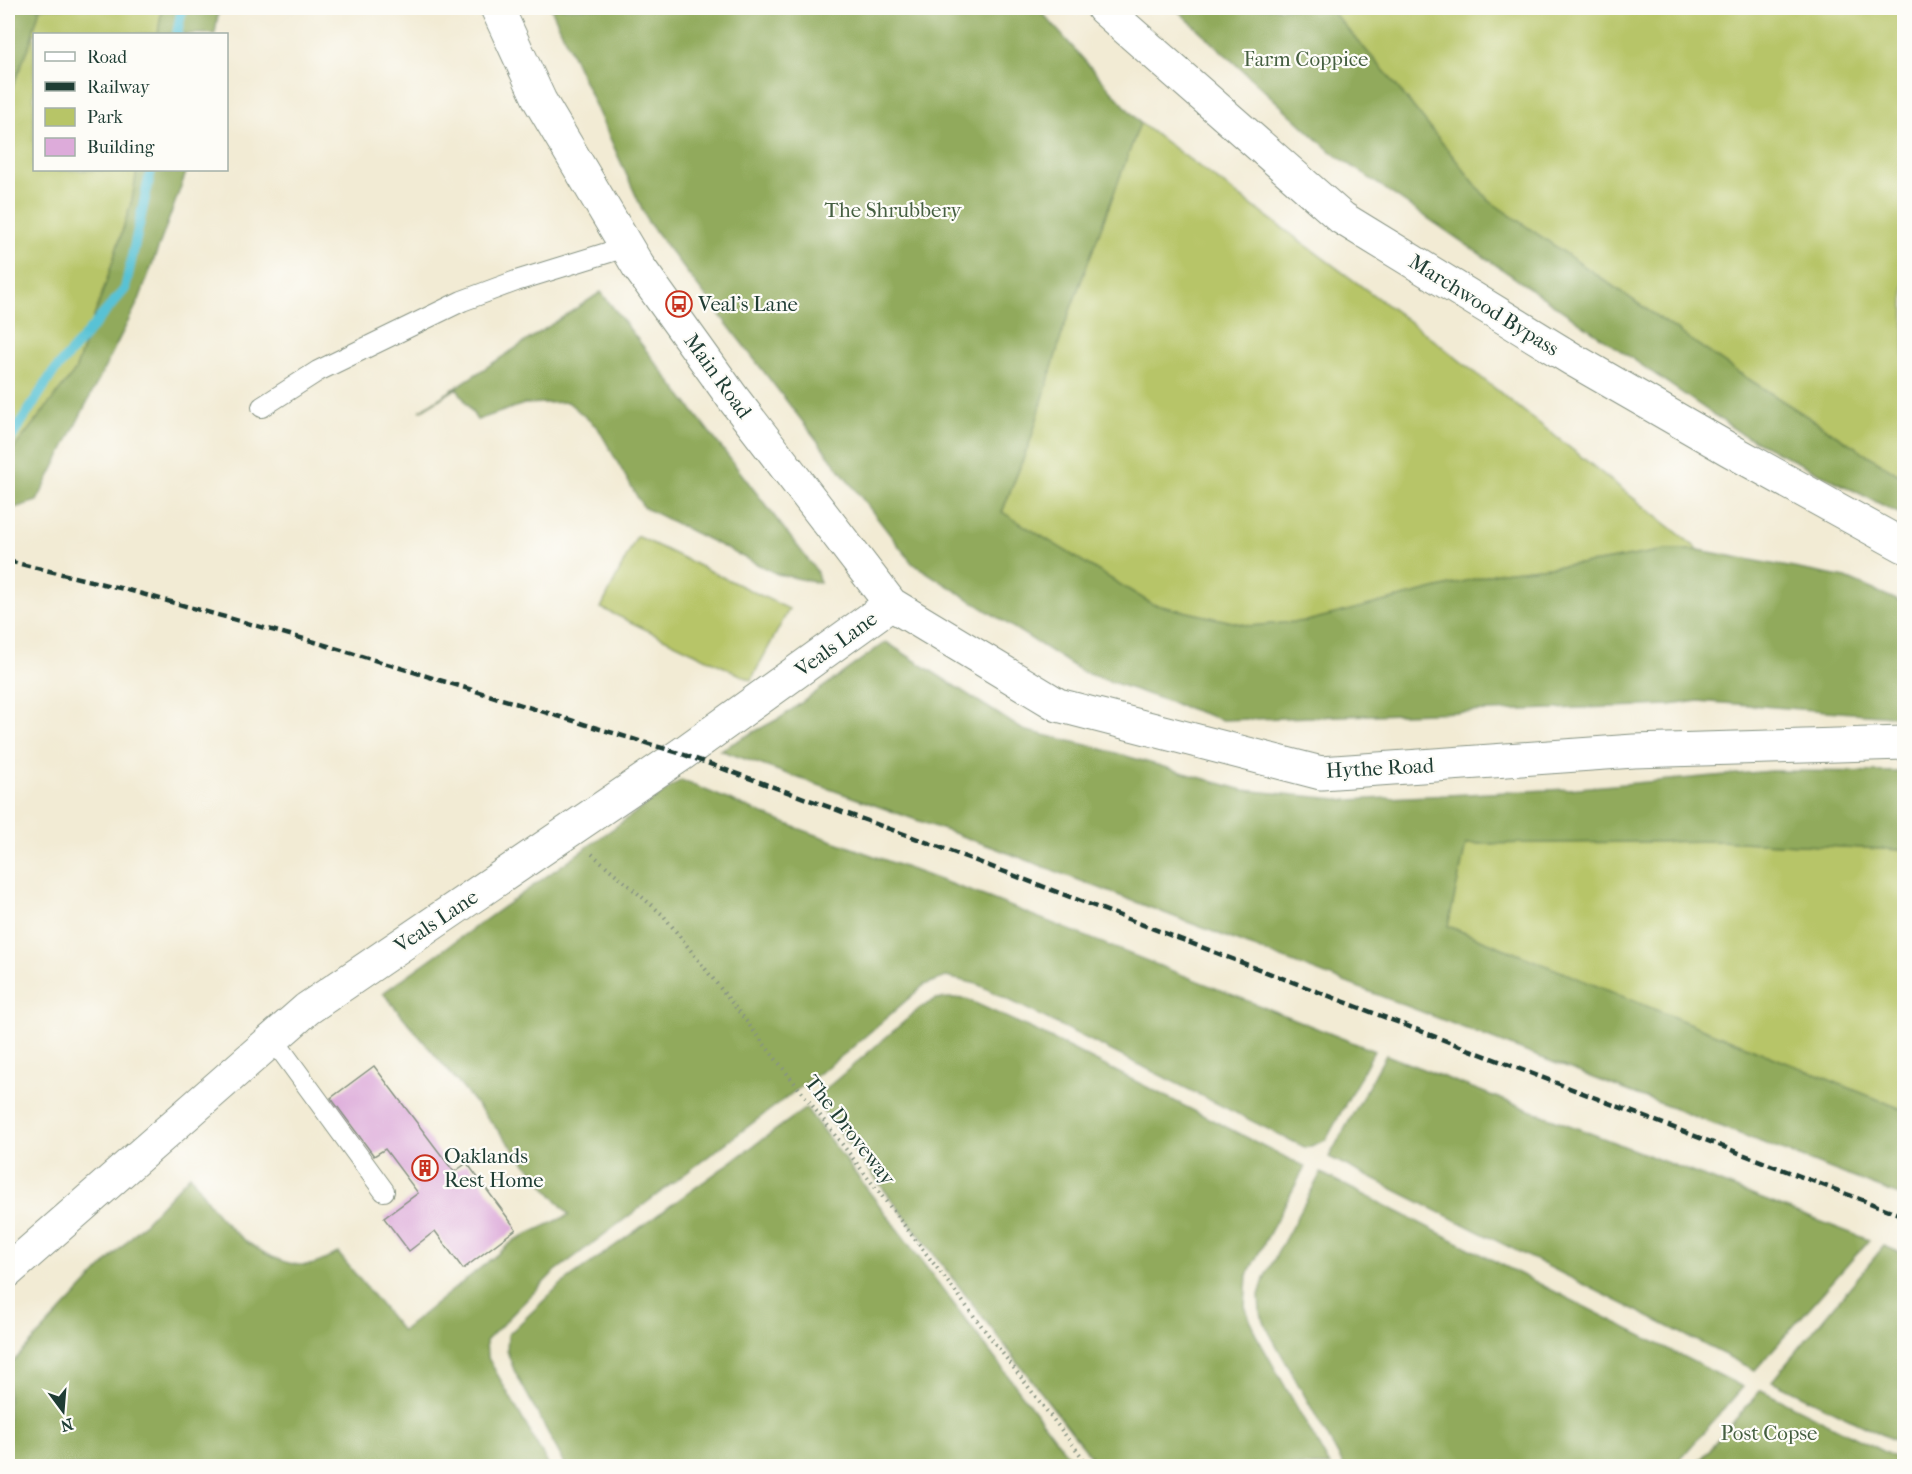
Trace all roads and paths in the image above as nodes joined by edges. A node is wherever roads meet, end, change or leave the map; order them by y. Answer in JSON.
{"nodes":[{"id":1,"x":497,"y":8,"type":"edge"},
{"id":2,"x":1103,"y":8,"type":"edge"},
{"id":3,"x":626,"y":247,"type":"junction"},
{"id":4,"x":262,"y":406,"type":"dead end"},
{"id":5,"x":1905,"y":546,"type":"edge"},
{"id":6,"x":891,"y":604,"type":"junction"},
{"id":7,"x":1905,"y":743,"type":"edge"},
{"id":8,"x":566,"y":832,"type":"junction"},
{"id":9,"x":273,"y":1039,"type":"junction"},
{"id":10,"x":384,"y":1191,"type":"dead end"},
{"id":11,"x":8,"y":1271,"type":"edge"},
{"id":12,"x":1089,"y":1467,"type":"edge"}],
"edges":[{"from":1,"to":3,"type":"street","name":"Main Road"},
{"from":2,"to":5,"type":"street","name":"Marchwood Bypass"},
{"from":3,"to":4,"type":"lane"},
{"from":3,"to":6,"type":"street","name":"Main Road"},
{"from":6,"to":7,"type":"street","name":"Hythe Road"},
{"from":6,"to":8,"type":"street","name":"Veals Lane"},
{"from":8,"to":9,"type":"street","name":"Veals Lane"},
{"from":8,"to":12,"type":"path","name":"The Droveway"},
{"from":9,"to":10,"type":"lane"},
{"from":9,"to":11,"type":"street","name":"Veals Lane"}]}
